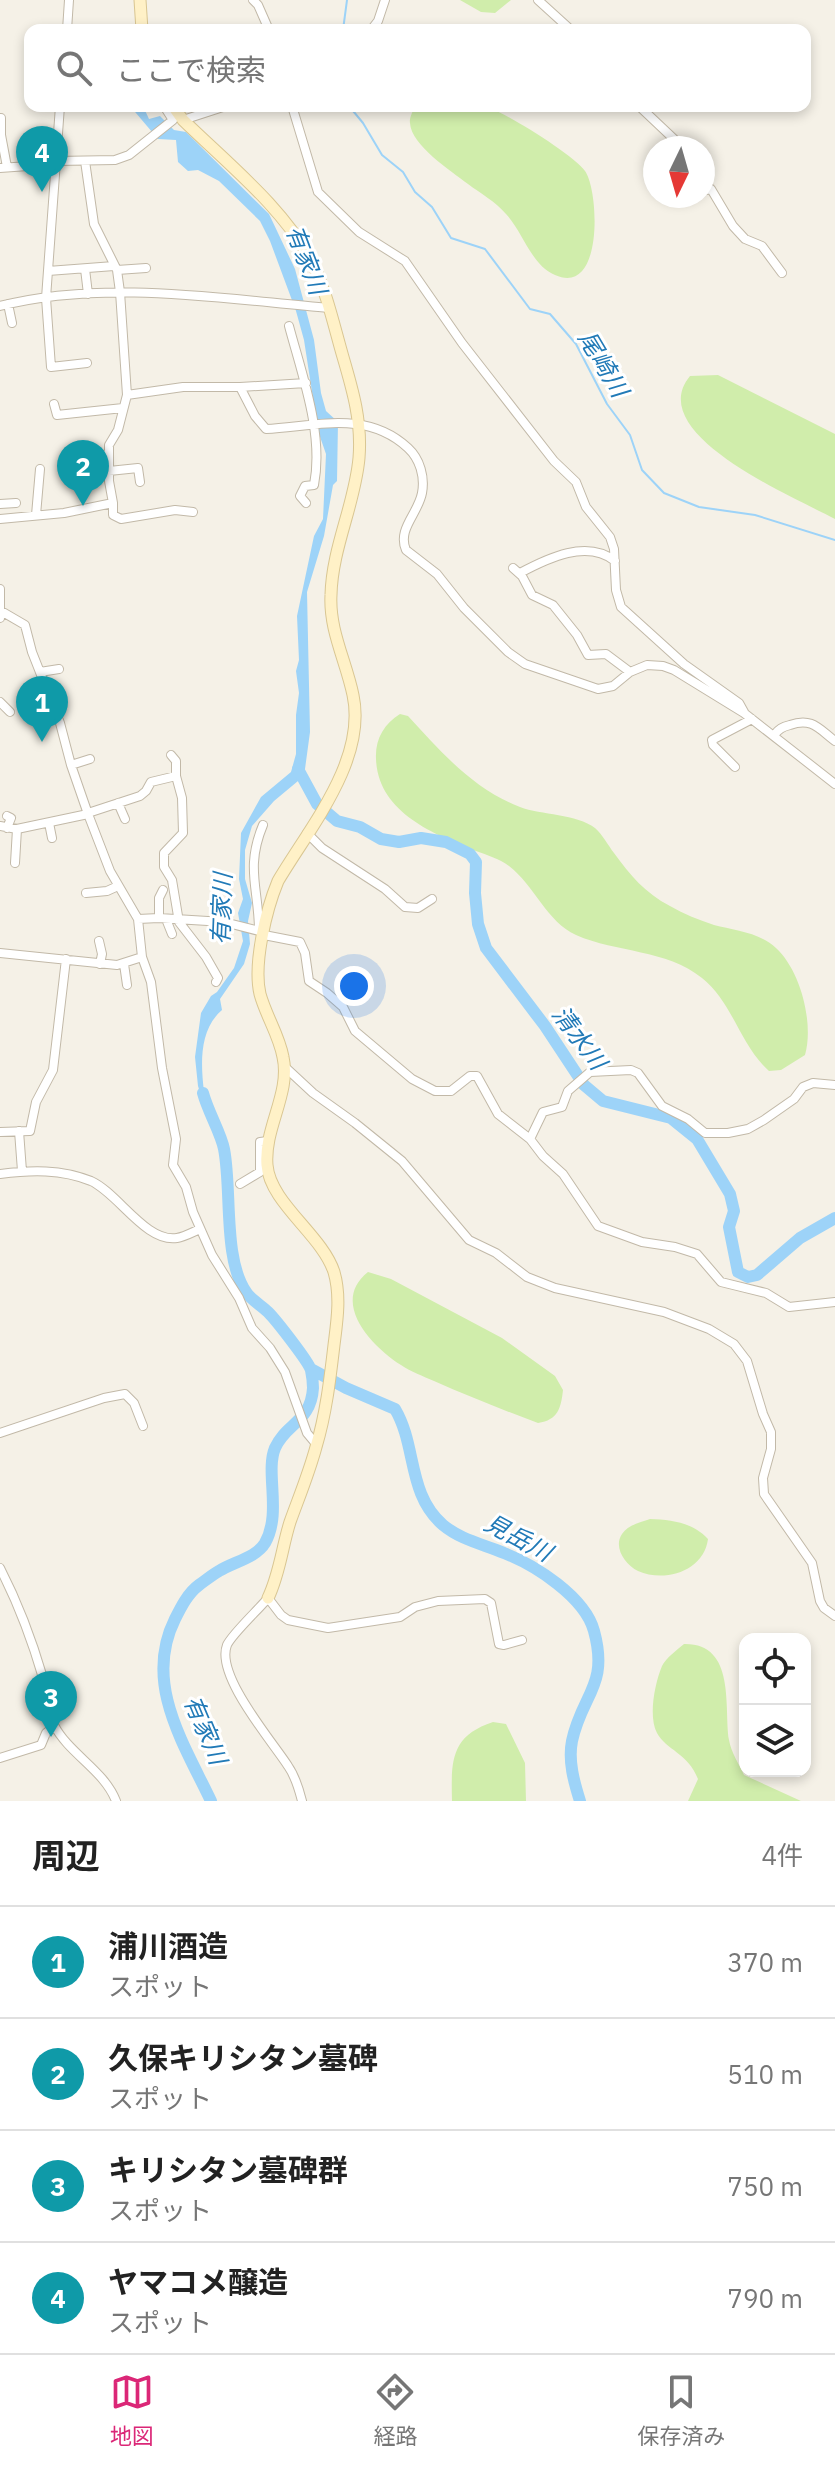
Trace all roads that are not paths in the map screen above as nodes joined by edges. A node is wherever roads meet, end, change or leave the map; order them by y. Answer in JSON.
{"nodes":[{"id":1,"x":69,"y":0,"type":"edge"},
{"id":2,"x":140,"y":0,"type":"edge"},
{"id":3,"x":253,"y":0,"type":"edge"},
{"id":4,"x":385,"y":0,"type":"edge"},
{"id":5,"x":538,"y":0,"type":"edge"},
{"id":6,"x":67,"y":24,"type":"edge"},
{"id":7,"x":142,"y":24,"type":"edge"},
{"id":8,"x":266,"y":24,"type":"edge"},
{"id":9,"x":376,"y":24,"type":"edge"},
{"id":10,"x":564,"y":24,"type":"edge"},
{"id":11,"x":60,"y":112,"type":"edge"},
{"id":12,"x":168,"y":112,"type":"edge"},
{"id":13,"x":177,"y":112,"type":"edge"},
{"id":14,"x":208,"y":112,"type":"edge"},
{"id":15,"x":294,"y":112,"type":"edge"},
{"id":16,"x":645,"y":112,"type":"edge"},
{"id":17,"x":1,"y":118,"type":"edge"},
{"id":18,"x":183,"y":120,"type":"junction"},
{"id":19,"x":671,"y":136,"type":"edge"},
{"id":20,"x":85,"y":161,"type":"junction"},
{"id":21,"x":56,"y":163,"type":"junction"},
{"id":22,"x":4,"y":168,"type":"edge"},
{"id":23,"x":715,"y":196,"type":"edge"},
{"id":24,"x":116,"y":268,"type":"junction"},
{"id":25,"x":146,"y":268,"type":"dead end"},
{"id":26,"x":85,"y":269,"type":"junction"},
{"id":27,"x":48,"y":271,"type":"junction"},
{"id":28,"x":782,"y":273,"type":"dead end"},
{"id":29,"x":120,"y":292,"type":"junction"},
{"id":30,"x":88,"y":294,"type":"junction"},
{"id":31,"x":46,"y":298,"type":"junction"},
{"id":32,"x":4,"y":305,"type":"edge"},
{"id":33,"x":325,"y":308,"type":"junction"},
{"id":34,"x":12,"y":323,"type":"dead end"},
{"id":35,"x":289,"y":326,"type":"dead end"},
{"id":36,"x":87,"y":363,"type":"dead end"},
{"id":37,"x":306,"y":383,"type":"junction"},
{"id":38,"x":240,"y":387,"type":"junction"},
{"id":39,"x":127,"y":395,"type":"junction"},
{"id":40,"x":54,"y":404,"type":"dead end"},
{"id":41,"x":123,"y":408,"type":"junction"},
{"id":42,"x":360,"y":425,"type":"junction"},
{"id":43,"x":314,"y":426,"type":"junction"},
{"id":44,"x":86,"y":454,"type":"dead end"},
{"id":45,"x":109,"y":454,"type":"junction"},
{"id":46,"x":40,"y":469,"type":"dead end"},
{"id":47,"x":109,"y":471,"type":"junction"},
{"id":48,"x":140,"y":482,"type":"dead end"},
{"id":49,"x":289,"y":497,"type":"dead end"},
{"id":50,"x":16,"y":503,"type":"dead end"},
{"id":51,"x":113,"y":503,"type":"junction"},
{"id":52,"x":0,"y":504,"type":"edge"},
{"id":53,"x":193,"y":512,"type":"dead end"},
{"id":54,"x":36,"y":515,"type":"junction"},
{"id":55,"x":0,"y":519,"type":"edge"},
{"id":56,"x":615,"y":561,"type":"junction"},
{"id":57,"x":0,"y":589,"type":"edge"},
{"id":58,"x":1,"y":611,"type":"edge"},
{"id":59,"x":0,"y":618,"type":"edge"},
{"id":60,"x":59,"y":669,"type":"dead end"},
{"id":61,"x":40,"y":672,"type":"junction"},
{"id":62,"x":630,"y":672,"type":"junction"},
{"id":63,"x":0,"y":702,"type":"edge"},
{"id":64,"x":10,"y":712,"type":"dead end"},
{"id":65,"x":748,"y":716,"type":"junction"},
{"id":66,"x":774,"y":735,"type":"junction"},
{"id":67,"x":835,"y":741,"type":"edge"},
{"id":68,"x":171,"y":755,"type":"dead end"},
{"id":69,"x":90,"y":759,"type":"dead end"},
{"id":70,"x":71,"y":765,"type":"junction"},
{"id":71,"x":735,"y":767,"type":"dead end"},
{"id":72,"x":176,"y":776,"type":"junction"},
{"id":73,"x":835,"y":784,"type":"edge"},
{"id":74,"x":118,"y":803,"type":"junction"},
{"id":75,"x":88,"y":814,"type":"junction"},
{"id":76,"x":7,"y":816,"type":"dead end"},
{"id":77,"x":125,"y":819,"type":"dead end"},
{"id":78,"x":49,"y":823,"type":"junction"},
{"id":79,"x":263,"y":825,"type":"dead end"},
{"id":80,"x":3,"y":827,"type":"edge"},
{"id":81,"x":17,"y":829,"type":"junction"},
{"id":82,"x":307,"y":833,"type":"junction"},
{"id":83,"x":52,"y":838,"type":"dead end"},
{"id":84,"x":15,"y":863,"type":"dead end"},
{"id":85,"x":118,"y":886,"type":"junction"},
{"id":86,"x":163,"y":890,"type":"dead end"},
{"id":87,"x":86,"y":893,"type":"dead end"},
{"id":88,"x":124,"y":895,"type":"junction"},
{"id":89,"x":432,"y":899,"type":"dead end"},
{"id":90,"x":126,"y":908,"type":"dead end"},
{"id":91,"x":162,"y":918,"type":"junction"},
{"id":92,"x":138,"y":919,"type":"junction"},
{"id":93,"x":178,"y":919,"type":"junction"},
{"id":94,"x":260,"y":933,"type":"junction"},
{"id":95,"x":172,"y":934,"type":"dead end"},
{"id":96,"x":127,"y":935,"type":"dead end"},
{"id":97,"x":139,"y":936,"type":"junction"},
{"id":98,"x":99,"y":941,"type":"dead end"},
{"id":99,"x":0,"y":953,"type":"edge"},
{"id":100,"x":142,"y":957,"type":"junction"},
{"id":101,"x":66,"y":959,"type":"junction"},
{"id":102,"x":124,"y":964,"type":"junction"},
{"id":103,"x":96,"y":967,"type":"junction"},
{"id":104,"x":216,"y":982,"type":"dead end"},
{"id":105,"x":127,"y":985,"type":"dead end"},
{"id":106,"x":285,"y":1067,"type":"junction"},
{"id":107,"x":835,"y":1085,"type":"edge"},
{"id":108,"x":19,"y":1131,"type":"junction"},
{"id":109,"x":0,"y":1132,"type":"edge"},
{"id":110,"x":530,"y":1139,"type":"junction"},
{"id":111,"x":268,"y":1141,"type":"junction"},
{"id":112,"x":22,"y":1171,"type":"junction"},
{"id":113,"x":0,"y":1174,"type":"edge"},
{"id":114,"x":240,"y":1184,"type":"dead end"},
{"id":115,"x":200,"y":1229,"type":"junction"},
{"id":116,"x":835,"y":1302,"type":"edge"},
{"id":117,"x":143,"y":1426,"type":"dead end"},
{"id":118,"x":0,"y":1433,"type":"edge"},
{"id":119,"x":317,"y":1445,"type":"junction"},
{"id":120,"x":0,"y":1568,"type":"edge"},
{"id":121,"x":268,"y":1598,"type":"junction"},
{"id":122,"x":835,"y":1616,"type":"edge"},
{"id":123,"x":522,"y":1640,"type":"dead end"},
{"id":124,"x":54,"y":1727,"type":"junction"},
{"id":125,"x":0,"y":1758,"type":"edge"},
{"id":126,"x":116,"y":1801,"type":"edge"},
{"id":127,"x":302,"y":1801,"type":"edge"}],
"edges":[{"from":1,"to":6,"type":"street"},
{"from":2,"to":7,"type":"street"},
{"from":3,"to":8,"type":"street"},
{"from":4,"to":9,"type":"street"},
{"from":5,"to":10,"type":"street"},
{"from":11,"to":21,"type":"street"},
{"from":12,"to":20,"type":"street"},
{"from":13,"to":18,"type":"street"},
{"from":14,"to":18,"type":"street"},
{"from":15,"to":56,"type":"street"},
{"from":16,"to":19,"type":"street"},
{"from":17,"to":22,"type":"street"},
{"from":18,"to":33,"type":"street"},
{"from":20,"to":21,"type":"street"},
{"from":20,"to":24,"type":"street"},
{"from":21,"to":22,"type":"street"},
{"from":21,"to":27,"type":"street"},
{"from":23,"to":28,"type":"street"},
{"from":24,"to":25,"type":"street"},
{"from":24,"to":26,"type":"street"},
{"from":24,"to":29,"type":"street"},
{"from":26,"to":27,"type":"street"},
{"from":26,"to":30,"type":"street"},
{"from":27,"to":31,"type":"street"},
{"from":29,"to":30,"type":"street"},
{"from":29,"to":33,"type":"street"},
{"from":29,"to":39,"type":"street"},
{"from":30,"to":31,"type":"street"},
{"from":31,"to":32,"type":"street"},
{"from":31,"to":36,"type":"street"},
{"from":32,"to":34,"type":"street"},
{"from":33,"to":42,"type":"street"},
{"from":35,"to":37,"type":"street"},
{"from":37,"to":38,"type":"street"},
{"from":37,"to":43,"type":"street"},
{"from":38,"to":39,"type":"street"},
{"from":38,"to":43,"type":"street"},
{"from":39,"to":41,"type":"street"},
{"from":40,"to":41,"type":"street"},
{"from":41,"to":45,"type":"street"},
{"from":42,"to":43,"type":"street"},
{"from":42,"to":62,"type":"street"},
{"from":42,"to":82,"type":"street"},
{"from":43,"to":49,"type":"street"},
{"from":44,"to":45,"type":"street"},
{"from":45,"to":47,"type":"street"},
{"from":46,"to":54,"type":"street"},
{"from":47,"to":48,"type":"street"},
{"from":47,"to":51,"type":"street"},
{"from":50,"to":52,"type":"street"},
{"from":51,"to":53,"type":"street"},
{"from":51,"to":54,"type":"street"},
{"from":54,"to":55,"type":"street"},
{"from":56,"to":62,"type":"street"},
{"from":56,"to":65,"type":"street"},
{"from":57,"to":58,"type":"street"},
{"from":58,"to":59,"type":"street"},
{"from":58,"to":61,"type":"street"},
{"from":60,"to":61,"type":"street"},
{"from":61,"to":70,"type":"street"},
{"from":62,"to":65,"type":"street"},
{"from":63,"to":64,"type":"street"},
{"from":65,"to":66,"type":"street"},
{"from":65,"to":71,"type":"street"},
{"from":66,"to":67,"type":"street"},
{"from":66,"to":73,"type":"street"},
{"from":68,"to":72,"type":"street"},
{"from":69,"to":70,"type":"street"},
{"from":70,"to":75,"type":"street"},
{"from":72,"to":74,"type":"street"},
{"from":72,"to":93,"type":"street"},
{"from":74,"to":75,"type":"street"},
{"from":74,"to":77,"type":"street"},
{"from":75,"to":78,"type":"street"},
{"from":75,"to":85,"type":"street"},
{"from":76,"to":80,"type":"street"},
{"from":78,"to":81,"type":"street"},
{"from":78,"to":83,"type":"street"},
{"from":79,"to":94,"type":"street"},
{"from":80,"to":81,"type":"street"},
{"from":81,"to":84,"type":"street"},
{"from":82,"to":89,"type":"street"},
{"from":82,"to":94,"type":"street"},
{"from":85,"to":87,"type":"street"},
{"from":85,"to":88,"type":"street"},
{"from":86,"to":91,"type":"street"},
{"from":88,"to":90,"type":"street"},
{"from":88,"to":92,"type":"street"},
{"from":91,"to":92,"type":"street"},
{"from":91,"to":93,"type":"street"},
{"from":91,"to":95,"type":"street"},
{"from":92,"to":97,"type":"street"},
{"from":93,"to":94,"type":"street"},
{"from":93,"to":104,"type":"street"},
{"from":94,"to":106,"type":"street"},
{"from":94,"to":110,"type":"street"},
{"from":96,"to":97,"type":"street"},
{"from":97,"to":100,"type":"street"},
{"from":98,"to":103,"type":"street"},
{"from":99,"to":101,"type":"street"},
{"from":100,"to":102,"type":"street"},
{"from":100,"to":115,"type":"street"},
{"from":101,"to":103,"type":"street"},
{"from":101,"to":108,"type":"street"},
{"from":102,"to":103,"type":"street"},
{"from":102,"to":105,"type":"street"},
{"from":106,"to":111,"type":"street"},
{"from":106,"to":122,"type":"street"},
{"from":107,"to":110,"type":"street"},
{"from":108,"to":109,"type":"street"},
{"from":108,"to":112,"type":"street"},
{"from":110,"to":116,"type":"street"},
{"from":111,"to":114,"type":"street"},
{"from":111,"to":119,"type":"street"},
{"from":112,"to":113,"type":"street"},
{"from":112,"to":115,"type":"street"},
{"from":115,"to":119,"type":"street"},
{"from":117,"to":118,"type":"street"},
{"from":119,"to":121,"type":"street"},
{"from":120,"to":124,"type":"street"},
{"from":121,"to":123,"type":"street"},
{"from":121,"to":127,"type":"street"},
{"from":124,"to":125,"type":"street"},
{"from":124,"to":126,"type":"street"}]}
